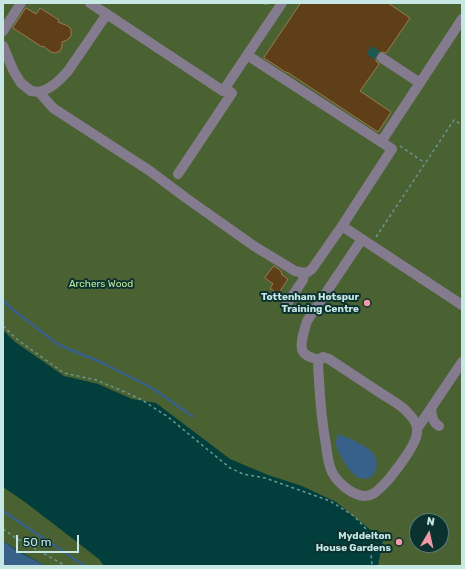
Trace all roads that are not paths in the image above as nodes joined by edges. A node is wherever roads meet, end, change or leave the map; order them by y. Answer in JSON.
{"nodes":[{"id":1,"x":21,"y":3,"type":"edge"},
{"id":2,"x":90,"y":3,"type":"edge"},
{"id":3,"x":282,"y":3,"type":"edge"},
{"id":4,"x":107,"y":14,"type":"junction"},
{"id":5,"x":462,"y":19,"type":"edge"},
{"id":6,"x":3,"y":31,"type":"edge"},
{"id":7,"x":3,"y":46,"type":"edge"},
{"id":8,"x":247,"y":54,"type":"junction"},
{"id":9,"x":382,"y":58,"type":"tunnel mouth"},
{"id":10,"x":420,"y":83,"type":"junction"},
{"id":11,"x":225,"y":88,"type":"junction"},
{"id":12,"x":39,"y":92,"type":"junction"},
{"id":13,"x":381,"y":142,"type":"junction"},
{"id":14,"x":178,"y":174,"type":"dead end"},
{"id":15,"x":342,"y":226,"type":"junction"},
{"id":16,"x":362,"y":239,"type":"junction"},
{"id":17,"x":304,"y":273,"type":"junction"},
{"id":18,"x":286,"y":305,"type":"dead end"},
{"id":19,"x":462,"y":305,"type":"edge"},
{"id":20,"x":319,"y":360,"type":"junction"},
{"id":21,"x":462,"y":362,"type":"edge"},
{"id":22,"x":431,"y":408,"type":"junction"},
{"id":23,"x":439,"y":426,"type":"dead end"},
{"id":24,"x":417,"y":427,"type":"junction"}],
"edges":[{"from":1,"to":6,"type":"lane"},
{"from":2,"to":4,"type":"lane"},
{"from":3,"to":8,"type":"lane"},
{"from":4,"to":11,"type":"lane"},
{"from":4,"to":12,"type":"lane"},
{"from":5,"to":10,"type":"lane"},
{"from":7,"to":12,"type":"lane"},
{"from":8,"to":11,"type":"lane"},
{"from":8,"to":13,"type":"lane"},
{"from":9,"to":10,"type":"lane"},
{"from":10,"to":13,"type":"lane"},
{"from":11,"to":14,"type":"lane"},
{"from":12,"to":17,"type":"lane"},
{"from":13,"to":15,"type":"lane"},
{"from":15,"to":16,"type":"lane"},
{"from":15,"to":17,"type":"lane"},
{"from":16,"to":19,"type":"lane"},
{"from":16,"to":20,"type":"lane"},
{"from":17,"to":18,"type":"lane"},
{"from":20,"to":24,"type":"lane"},
{"from":20,"to":24,"type":"lane"},
{"from":21,"to":22,"type":"lane"},
{"from":22,"to":23,"type":"lane"},
{"from":22,"to":24,"type":"lane"}]}
